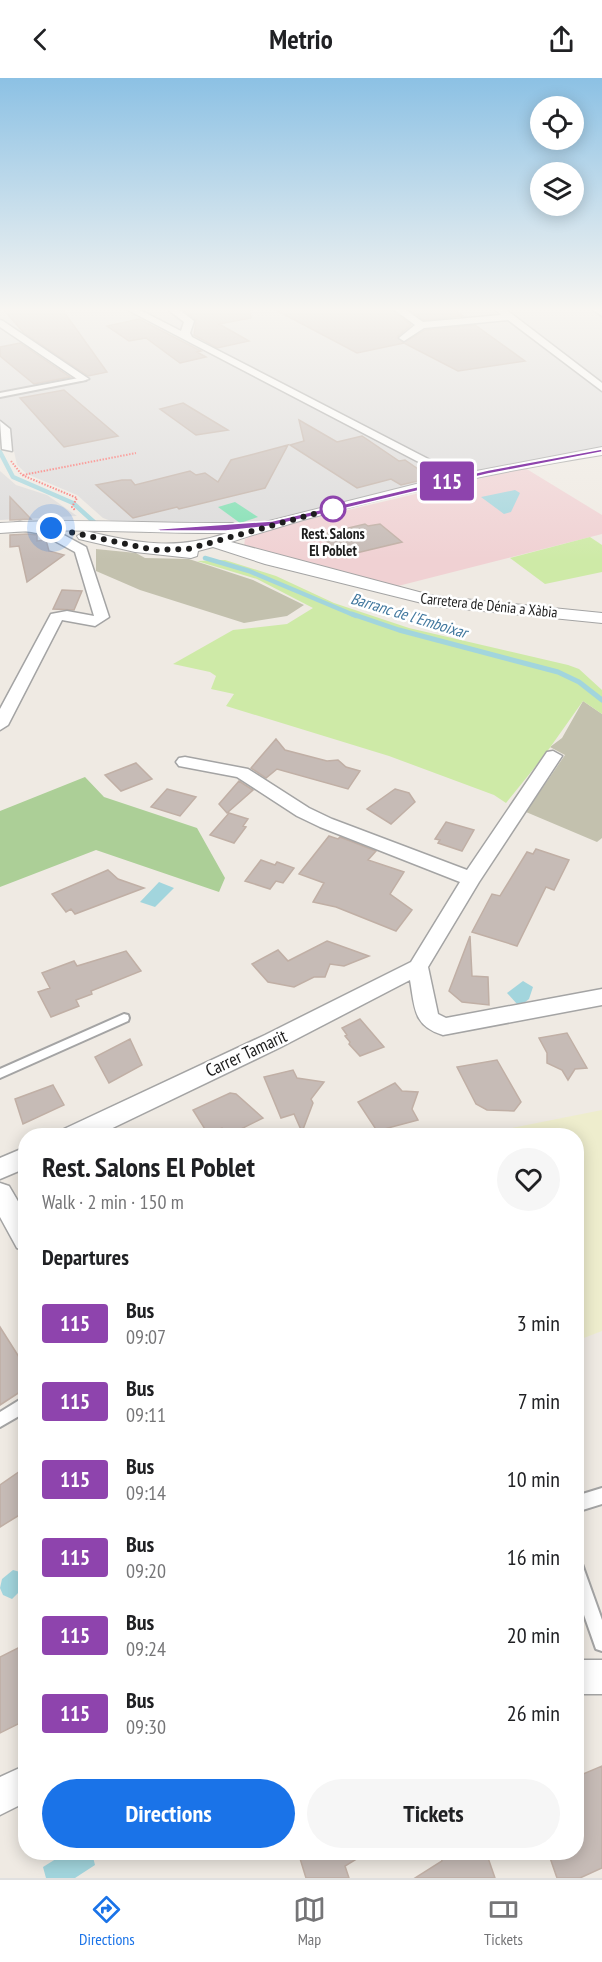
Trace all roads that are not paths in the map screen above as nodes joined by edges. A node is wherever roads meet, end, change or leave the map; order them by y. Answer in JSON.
{"nodes":[{"id":1,"x":16,"y":392,"type":"edge"},
{"id":2,"x":288,"y":392,"type":"edge"},
{"id":3,"x":0,"y":395,"type":"edge"},
{"id":4,"x":0,"y":424,"type":"edge"},
{"id":5,"x":8,"y":449,"type":"road end"},
{"id":6,"x":602,"y":451,"type":"edge"},
{"id":7,"x":459,"y":478,"type":"junction"},
{"id":8,"x":272,"y":523,"type":"junction"},
{"id":9,"x":23,"y":526,"type":"junction"},
{"id":10,"x":0,"y":528,"type":"edge"},
{"id":11,"x":160,"y":529,"type":"junction"},
{"id":12,"x":215,"y":542,"type":"junction"},
{"id":13,"x":166,"y":547,"type":"junction"},
{"id":14,"x":272,"y":560,"type":"junction"},
{"id":15,"x":602,"y":618,"type":"edge"},
{"id":16,"x":0,"y":726,"type":"edge"},
{"id":17,"x":553,"y":756,"type":"dead end"},
{"id":18,"x":185,"y":762,"type":"dead end"},
{"id":19,"x":471,"y":879,"type":"junction"},
{"id":20,"x":418,"y":967,"type":"junction"},
{"id":21,"x":602,"y":997,"type":"edge"},
{"id":22,"x":124,"y":1018,"type":"dead end"},
{"id":23,"x":0,"y":1074,"type":"edge"},
{"id":24,"x":89,"y":1128,"type":"edge"},
{"id":25,"x":18,"y":1161,"type":"edge"},
{"id":26,"x":0,"y":1169,"type":"edge"},
{"id":27,"x":1,"y":1199,"type":"edge"},
{"id":28,"x":18,"y":1227,"type":"edge"},
{"id":29,"x":18,"y":1408,"type":"edge"},
{"id":30,"x":0,"y":1420,"type":"edge"},
{"id":31,"x":602,"y":1497,"type":"edge"},
{"id":32,"x":584,"y":1502,"type":"edge"},
{"id":33,"x":584,"y":1592,"type":"edge"},
{"id":34,"x":602,"y":1643,"type":"edge"},
{"id":35,"x":584,"y":1677,"type":"edge"},
{"id":36,"x":602,"y":1677,"type":"edge"},
{"id":37,"x":18,"y":1787,"type":"edge"},
{"id":38,"x":0,"y":1797,"type":"edge"}],
"edges":[{"from":1,"to":3,"type":"lane"},
{"from":2,"to":7,"type":"street"},
{"from":4,"to":5,"type":"street"},
{"from":6,"to":7,"type":"street"},
{"from":7,"to":8,"type":"street"},
{"from":8,"to":11,"type":"street"},
{"from":8,"to":12,"type":"street"},
{"from":9,"to":10,"type":"street","name":"Carretera de Dénia a Xàbia"},
{"from":9,"to":11,"type":"street","name":"Carretera de Dénia a Xàbia"},
{"from":9,"to":13,"type":"street","name":"Carretera de Dénia a Xàbia"},
{"from":9,"to":16,"type":"street"},
{"from":11,"to":13,"type":"street"},
{"from":11,"to":13,"type":"street"},
{"from":12,"to":13,"type":"street","name":"Carretera de Dénia a Xàbia"},
{"from":12,"to":14,"type":"street","name":"Carretera de Dénia a Xàbia"},
{"from":13,"to":14,"type":"street","name":"Carretera de Dénia a Xàbia"},
{"from":14,"to":15,"type":"street","name":"Carretera de Dénia a Xàbia"},
{"from":17,"to":19,"type":"street"},
{"from":18,"to":19,"type":"street"},
{"from":19,"to":20,"type":"street"},
{"from":20,"to":21,"type":"street"},
{"from":20,"to":24,"type":"street","name":"Carrer Tamarit"},
{"from":22,"to":23,"type":"lane"},
{"from":25,"to":26,"type":"street"},
{"from":27,"to":28,"type":"street"},
{"from":29,"to":30,"type":"lane"},
{"from":31,"to":32,"type":"lane"},
{"from":33,"to":34,"type":"lane"},
{"from":35,"to":36,"type":"street"},
{"from":37,"to":38,"type":"street"}]}
